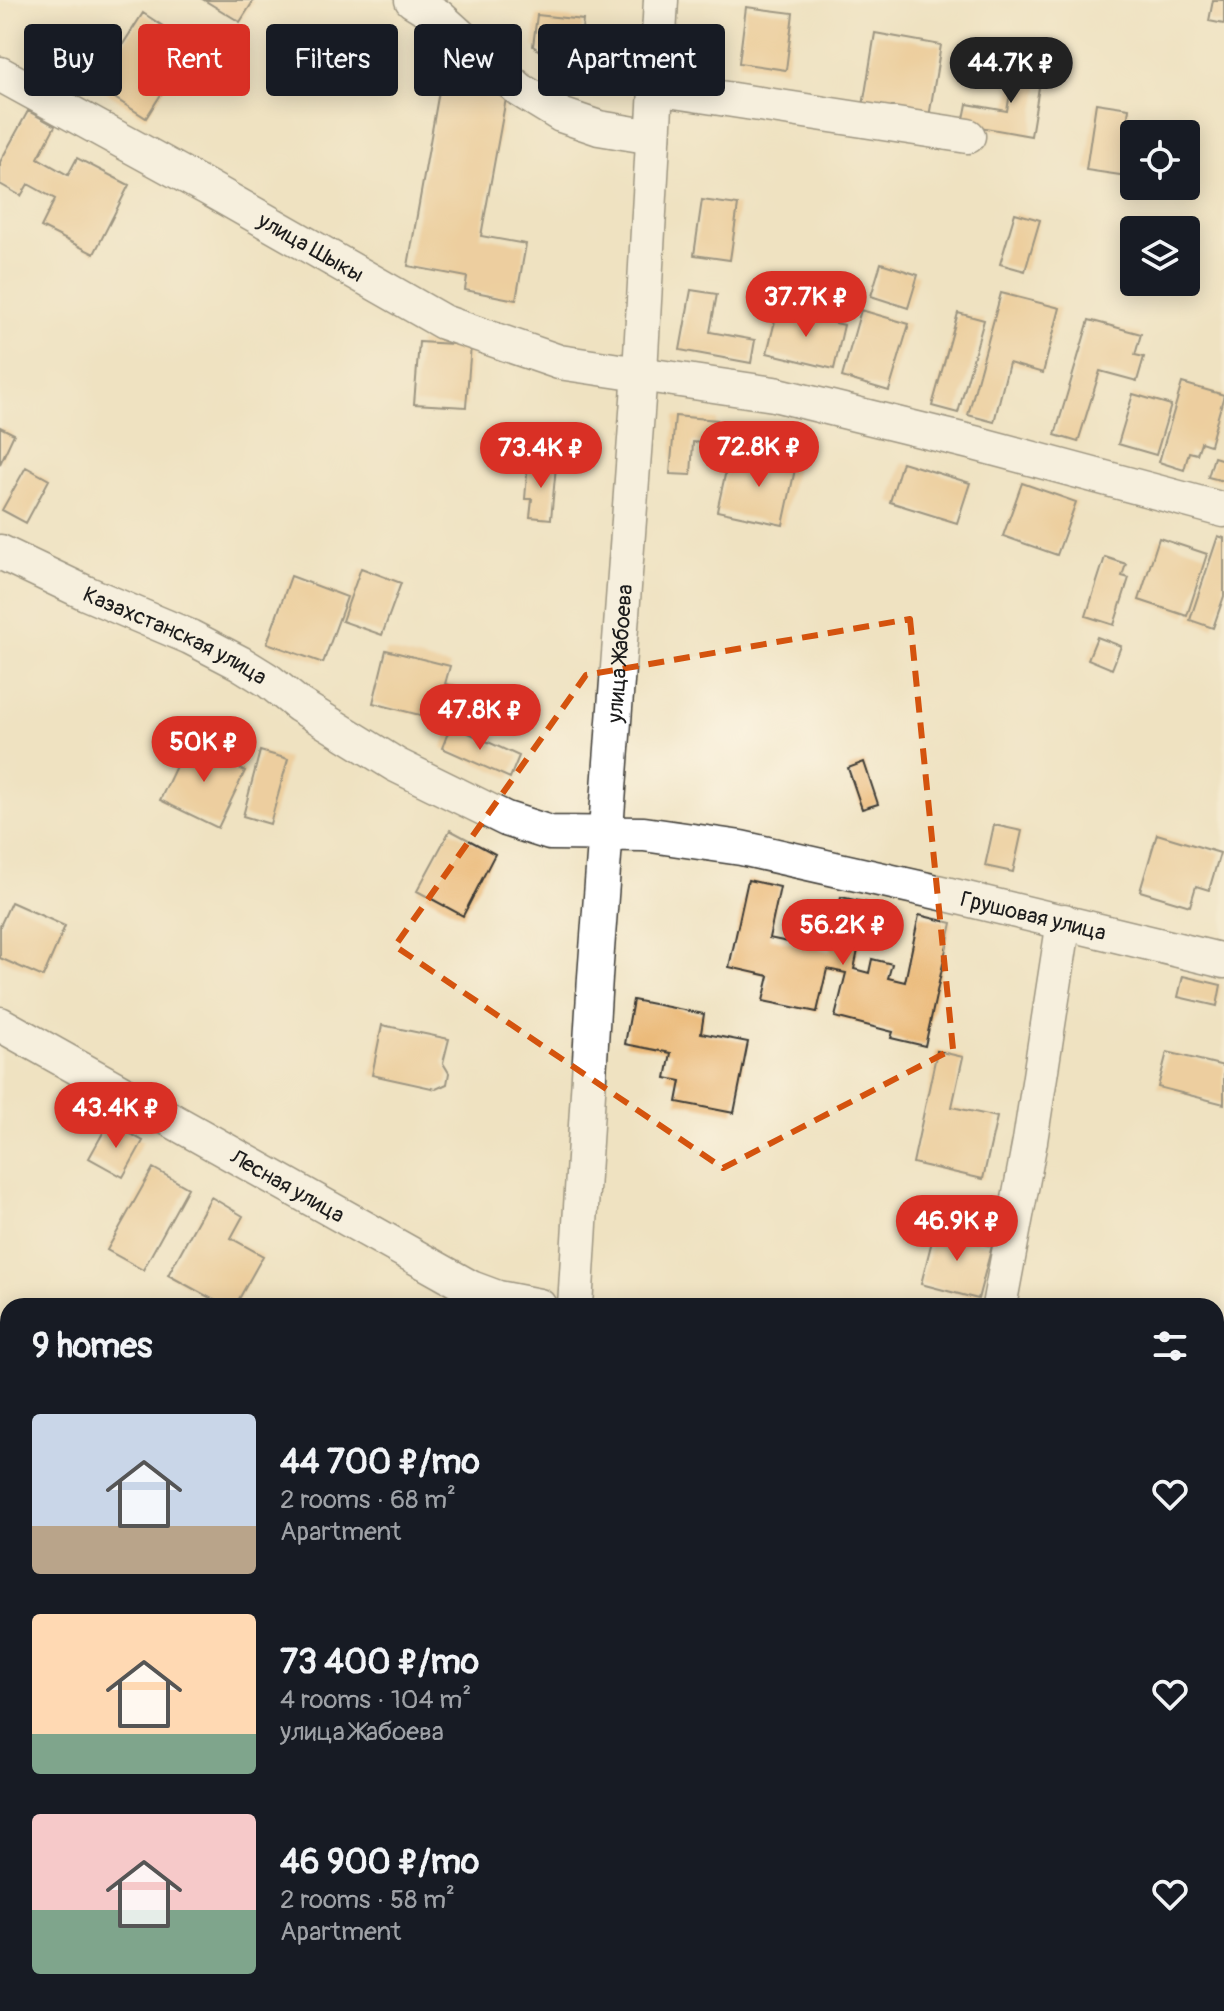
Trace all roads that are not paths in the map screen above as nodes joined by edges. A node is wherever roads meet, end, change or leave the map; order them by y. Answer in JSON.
{"nodes":[{"id":1,"x":412,"y":0,"type":"edge"},
{"id":2,"x":661,"y":0,"type":"edge"},
{"id":3,"x":659,"y":24,"type":"edge"},
{"id":4,"x":0,"y":74,"type":"edge"},
{"id":5,"x":655,"y":96,"type":"edge"},
{"id":6,"x":707,"y":96,"type":"edge"},
{"id":7,"x":968,"y":136,"type":"dead end"},
{"id":8,"x":653,"y":137,"type":"junction"},
{"id":9,"x":640,"y":372,"type":"junction"},
{"id":10,"x":1224,"y":510,"type":"edge"},
{"id":11,"x":0,"y":552,"type":"edge"},
{"id":12,"x":606,"y":832,"type":"junction"},
{"id":13,"x":1064,"y":921,"type":"junction"},
{"id":14,"x":1224,"y":961,"type":"edge"},
{"id":15,"x":0,"y":1024,"type":"edge"},
{"id":16,"x":498,"y":1298,"type":"edge"},
{"id":17,"x":576,"y":1298,"type":"edge"},
{"id":18,"x":1001,"y":1298,"type":"edge"}],
"edges":[{"from":1,"to":8,"type":"street"},
{"from":2,"to":3,"type":"street","name":"улица Жабоева"},
{"from":4,"to":9,"type":"street","name":"улица Шыкы"},
{"from":5,"to":8,"type":"street","name":"улица Жабоева"},
{"from":6,"to":7,"type":"street"},
{"from":8,"to":9,"type":"street","name":"улица Жабоева"},
{"from":9,"to":10,"type":"street"},
{"from":9,"to":12,"type":"street","name":"улица Жабоева"},
{"from":11,"to":12,"type":"street","name":"Казахстанская улица"},
{"from":12,"to":13,"type":"street","name":"Грушовая улица"},
{"from":12,"to":17,"type":"street","name":"улица Жабоева"},
{"from":13,"to":14,"type":"street","name":"Грушовая улица"},
{"from":13,"to":18,"type":"street"},
{"from":15,"to":16,"type":"street","name":"Лесная улица"}]}
